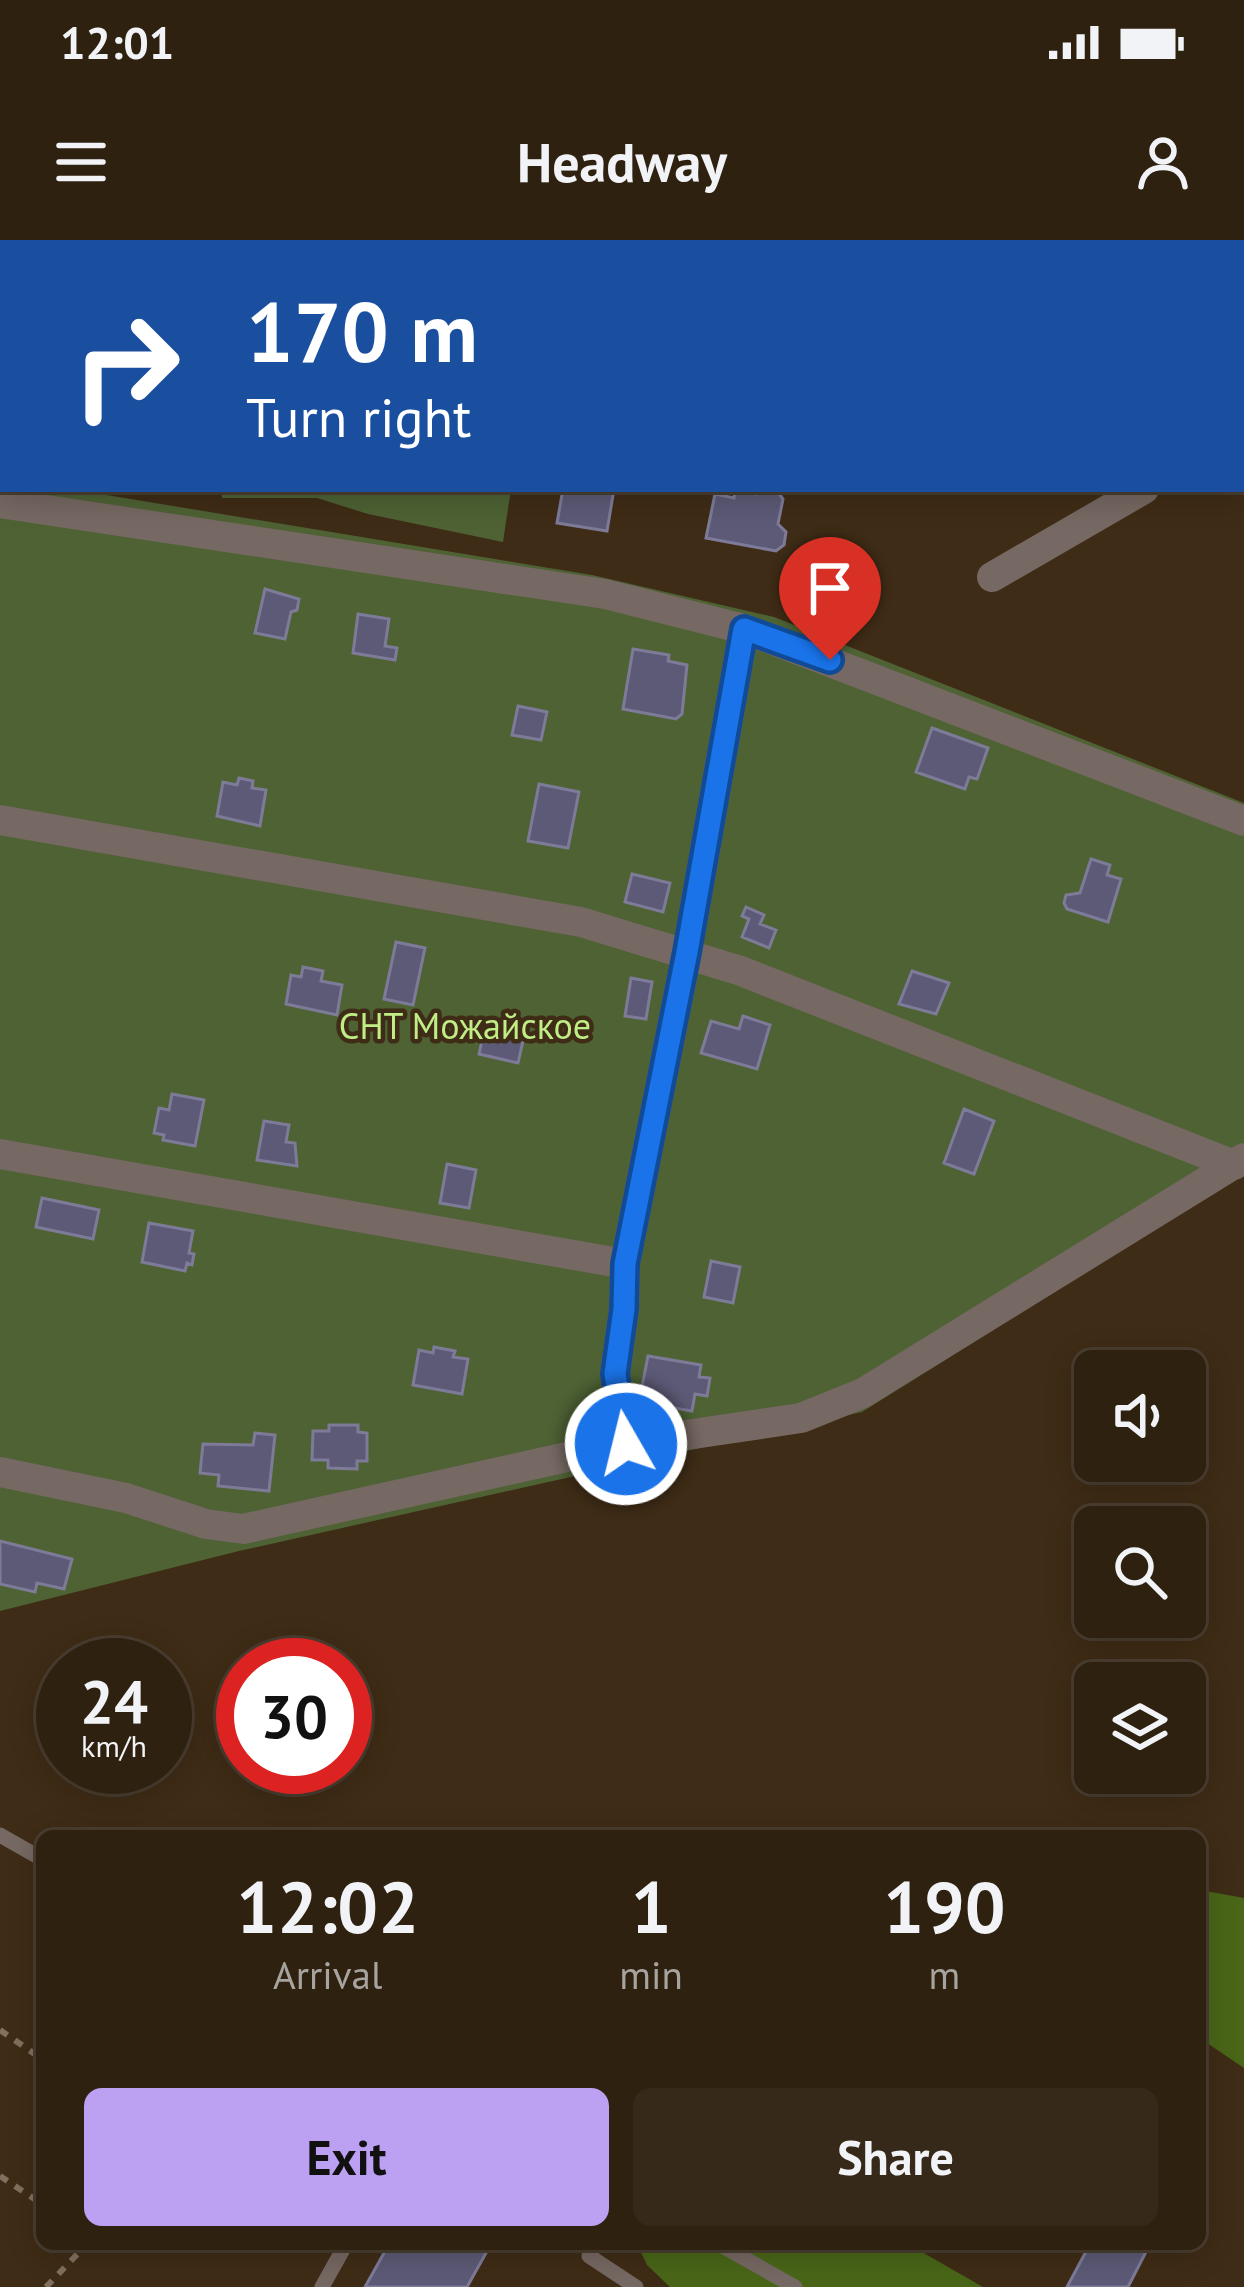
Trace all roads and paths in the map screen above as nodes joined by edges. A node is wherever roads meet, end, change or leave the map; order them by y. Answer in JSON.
{"nodes":[{"id":1,"x":1139,"y":492,"type":"edge"},
{"id":2,"x":0,"y":503,"type":"edge"},
{"id":3,"x":992,"y":578,"type":"dead end"},
{"id":4,"x":744,"y":629,"type":"junction"},
{"id":5,"x":0,"y":820,"type":"edge"},
{"id":6,"x":1244,"y":820,"type":"edge"},
{"id":7,"x":687,"y":952,"type":"junction"},
{"id":8,"x":0,"y":1154,"type":"edge"},
{"id":9,"x":1239,"y":1161,"type":"edge"},
{"id":10,"x":625,"y":1264,"type":"junction"},
{"id":11,"x":626,"y":1444,"type":"junction"},
{"id":12,"x":0,"y":1472,"type":"edge"},
{"id":13,"x":0,"y":1835,"type":"edge"},
{"id":14,"x":36,"y":1856,"type":"edge"},
{"id":15,"x":0,"y":2030,"type":"edge"},
{"id":16,"x":36,"y":2055,"type":"edge"},
{"id":17,"x":0,"y":2176,"type":"edge"},
{"id":18,"x":36,"y":2200,"type":"edge"},
{"id":19,"x":82,"y":2250,"type":"edge"},
{"id":20,"x":343,"y":2250,"type":"edge"},
{"id":21,"x":592,"y":2250,"type":"edge"},
{"id":22,"x":730,"y":2250,"type":"edge"},
{"id":23,"x":46,"y":2287,"type":"edge"},
{"id":24,"x":322,"y":2287,"type":"edge"},
{"id":25,"x":636,"y":2287,"type":"edge"},
{"id":26,"x":795,"y":2287,"type":"edge"}],
"edges":[{"from":1,"to":3,"type":"street"},
{"from":2,"to":4,"type":"street"},
{"from":4,"to":6,"type":"street"},
{"from":4,"to":7,"type":"street"},
{"from":5,"to":7,"type":"street"},
{"from":7,"to":9,"type":"street"},
{"from":7,"to":10,"type":"street"},
{"from":8,"to":10,"type":"street"},
{"from":9,"to":11,"type":"street"},
{"from":10,"to":11,"type":"street"},
{"from":11,"to":12,"type":"street"},
{"from":13,"to":14,"type":"lane"},
{"from":15,"to":16,"type":"path"},
{"from":17,"to":18,"type":"path"},
{"from":19,"to":23,"type":"path"},
{"from":20,"to":24,"type":"lane"},
{"from":21,"to":25,"type":"lane"},
{"from":22,"to":26,"type":"lane"}]}
